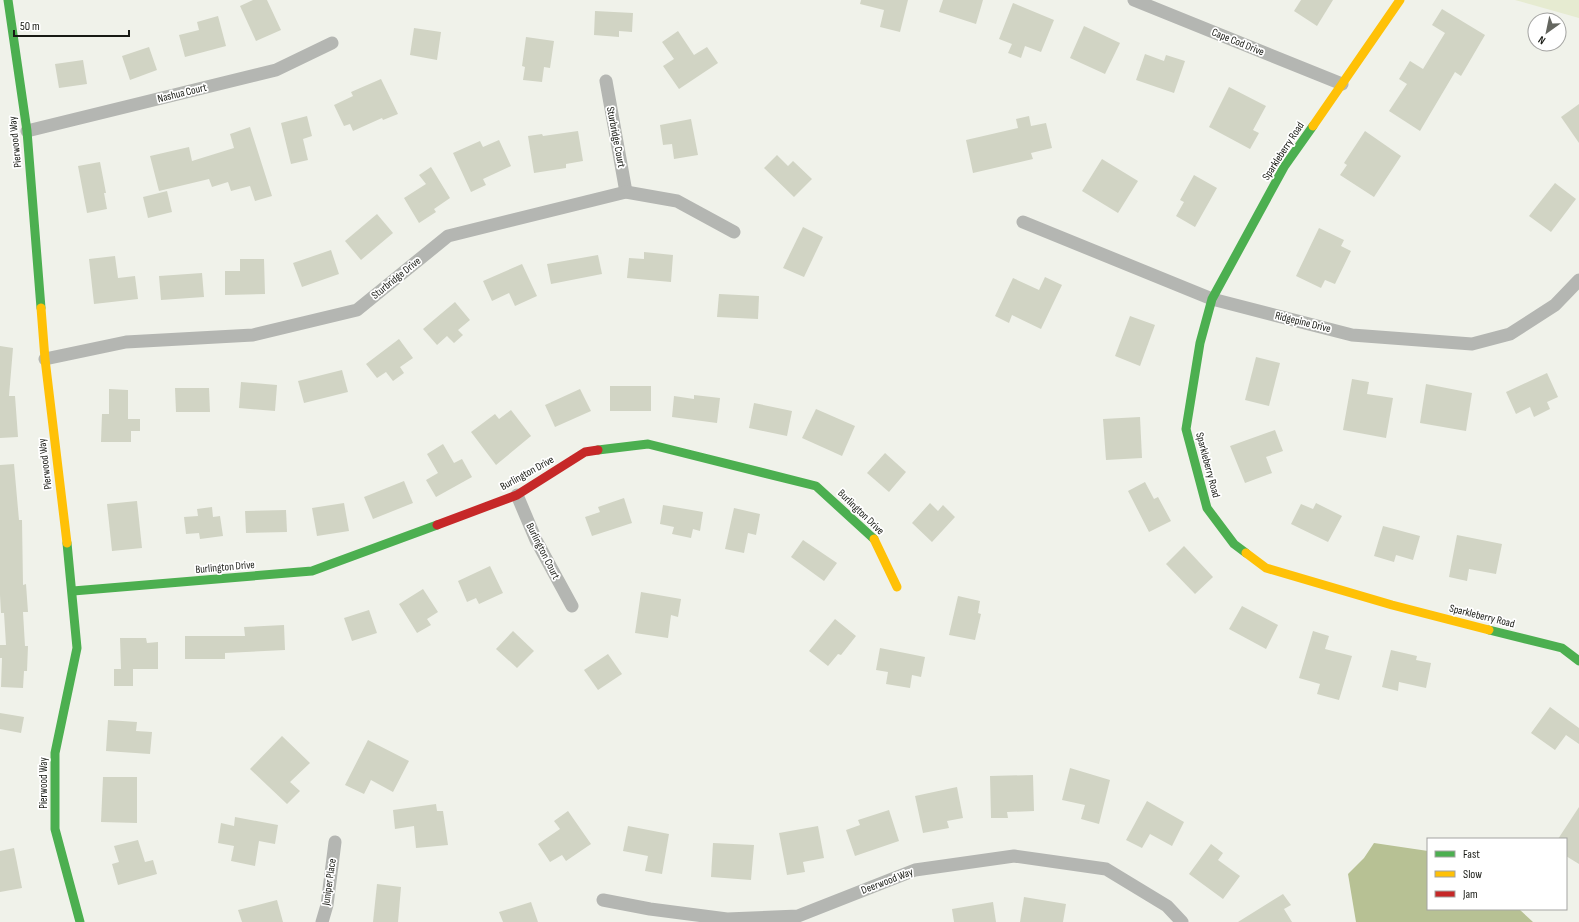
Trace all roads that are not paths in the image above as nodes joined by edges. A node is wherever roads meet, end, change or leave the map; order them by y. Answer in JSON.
{"nodes":[{"id":1,"x":8,"y":0,"type":"edge"},
{"id":2,"x":1134,"y":0,"type":"edge"},
{"id":3,"x":1400,"y":0,"type":"edge"},
{"id":4,"x":332,"y":43,"type":"dead end"},
{"id":5,"x":606,"y":81,"type":"dead end"},
{"id":6,"x":1342,"y":84,"type":"junction"},
{"id":7,"x":27,"y":131,"type":"junction"},
{"id":8,"x":626,"y":192,"type":"junction"},
{"id":9,"x":1023,"y":222,"type":"dead end"},
{"id":10,"x":734,"y":232,"type":"dead end"},
{"id":11,"x":1579,"y":280,"type":"edge"},
{"id":12,"x":1212,"y":299,"type":"junction"},
{"id":13,"x":44,"y":359,"type":"junction"},
{"id":14,"x":517,"y":495,"type":"junction"},
{"id":15,"x":897,"y":587,"type":"dead end"},
{"id":16,"x":73,"y":591,"type":"junction"},
{"id":17,"x":572,"y":606,"type":"dead end"},
{"id":18,"x":1579,"y":661,"type":"edge"},
{"id":19,"x":334,"y":842,"type":"dead end"},
{"id":20,"x":603,"y":900,"type":"dead end"},
{"id":21,"x":80,"y":922,"type":"edge"},
{"id":22,"x":322,"y":922,"type":"edge"},
{"id":23,"x":1182,"y":922,"type":"edge"}],
"edges":[{"from":1,"to":7,"type":"street","name":"Pierwood Way"},
{"from":2,"to":6,"type":"street","name":"Cape Cod Drive"},
{"from":3,"to":6,"type":"street","name":"Sparkleberry Road"},
{"from":4,"to":7,"type":"street","name":"Nashua Court"},
{"from":5,"to":8,"type":"street","name":"Sturbridge Court"},
{"from":6,"to":12,"type":"street","name":"Sparkleberry Road"},
{"from":7,"to":13,"type":"street","name":"Pierwood Way"},
{"from":8,"to":10,"type":"street","name":"Sturbridge Drive"},
{"from":8,"to":13,"type":"street","name":"Sturbridge Drive"},
{"from":9,"to":12,"type":"street","name":"Ridgepine Drive"},
{"from":11,"to":12,"type":"street","name":"Ridgepine Drive"},
{"from":12,"to":18,"type":"street","name":"Sparkleberry Road"},
{"from":13,"to":16,"type":"street","name":"Pierwood Way"},
{"from":14,"to":15,"type":"street","name":"Burlington Drive"},
{"from":14,"to":16,"type":"street","name":"Burlington Drive"},
{"from":14,"to":17,"type":"street","name":"Burlington Court"},
{"from":16,"to":21,"type":"street","name":"Pierwood Way"},
{"from":19,"to":22,"type":"street","name":"Juniper Place"},
{"from":20,"to":23,"type":"street","name":"Deerwood Way"}]}
